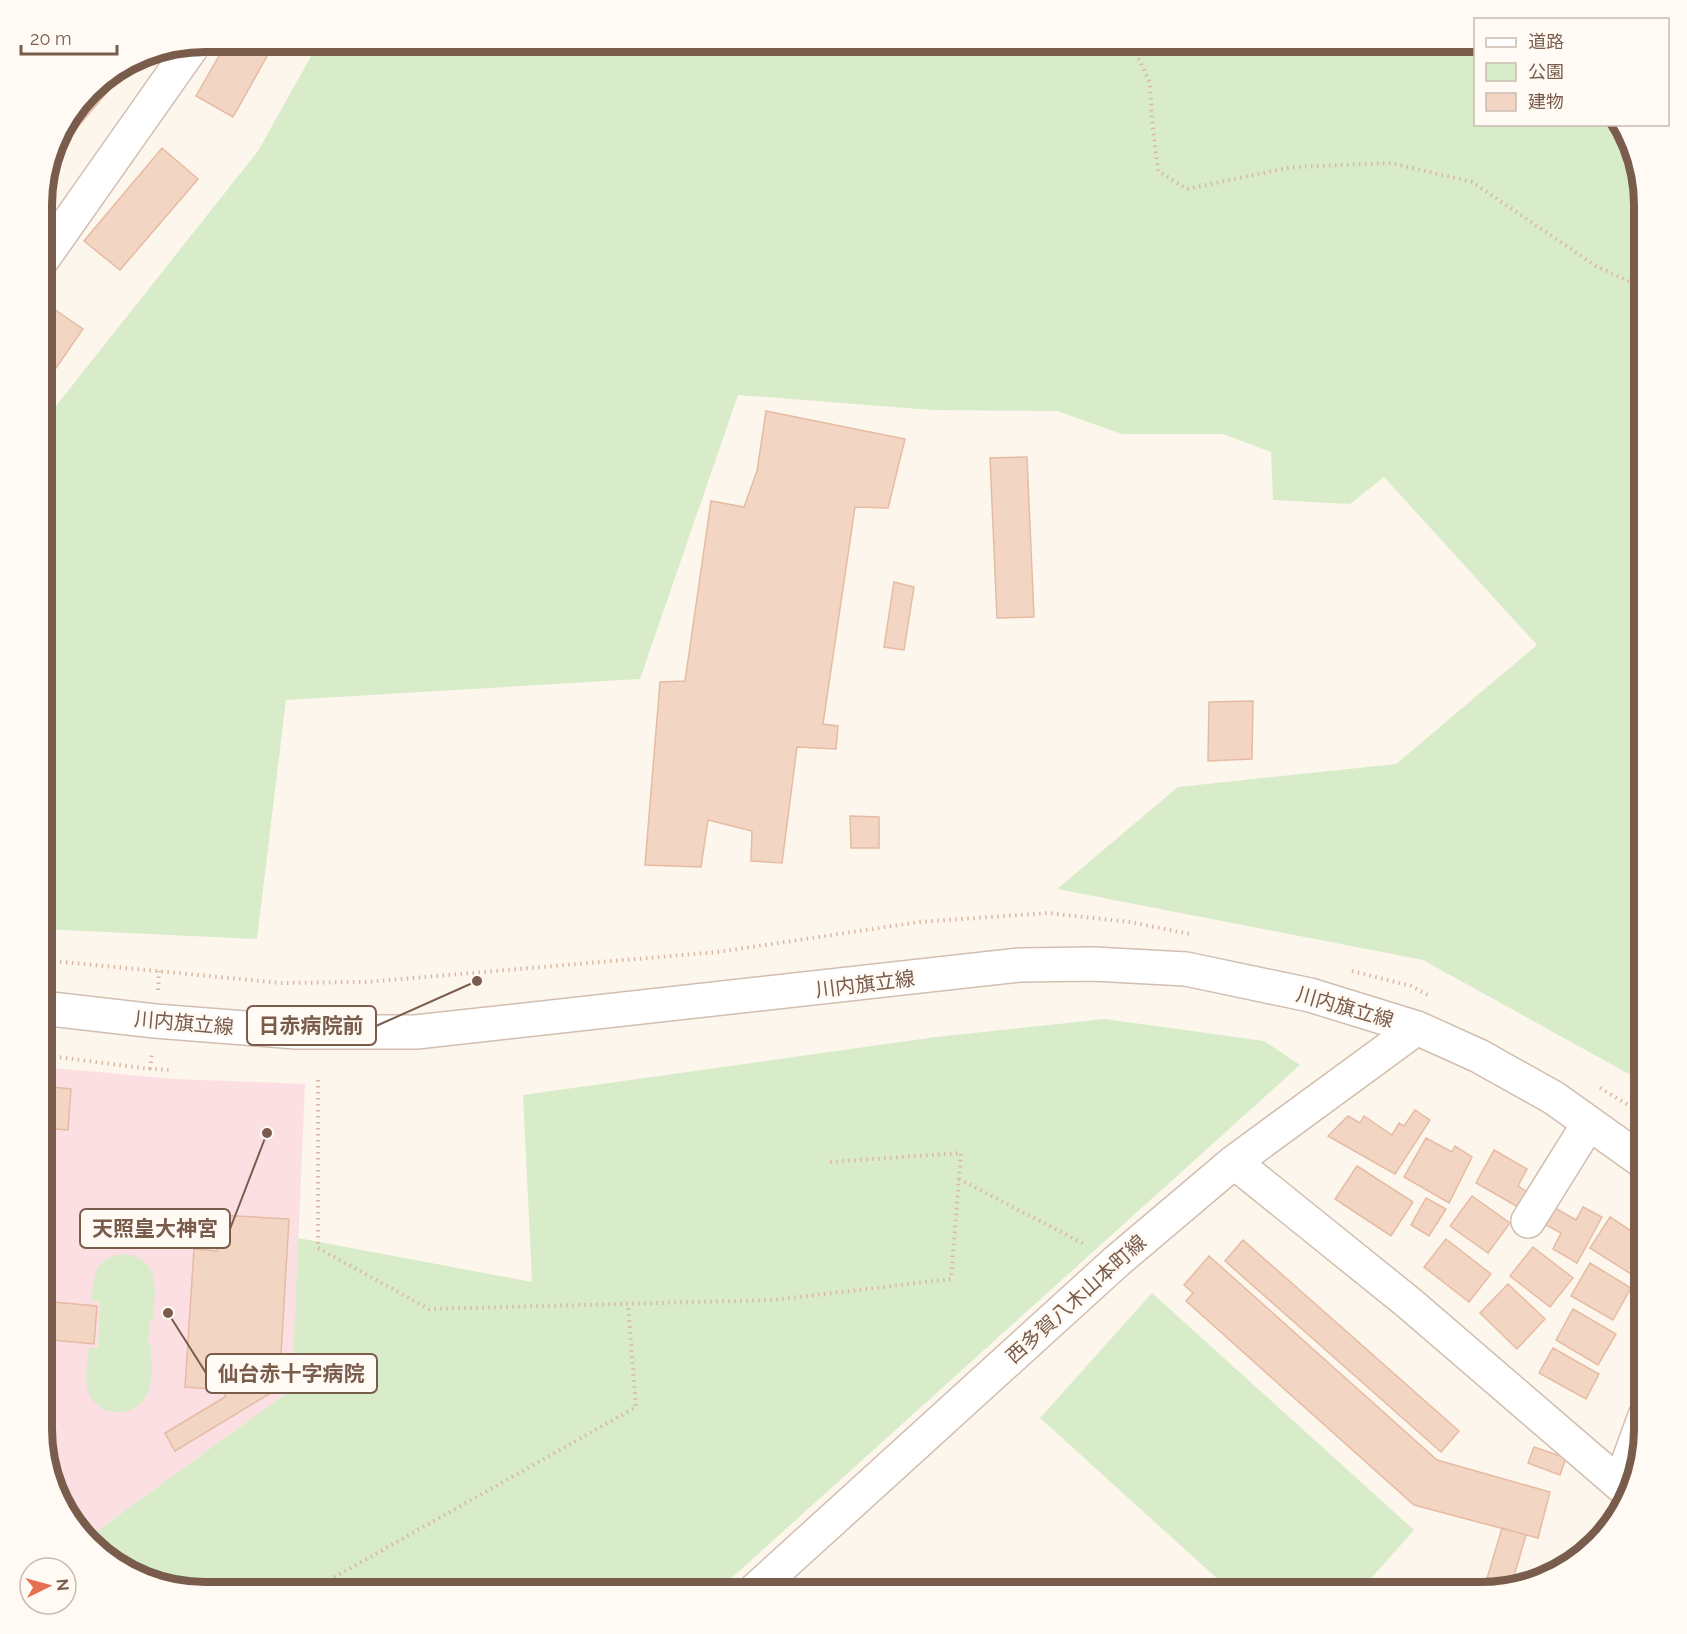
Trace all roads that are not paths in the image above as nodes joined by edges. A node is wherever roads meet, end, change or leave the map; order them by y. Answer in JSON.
{"nodes":[{"id":1,"x":187,"y":54,"type":"edge"},
{"id":2,"x":53,"y":244,"type":"edge"},
{"id":3,"x":52,"y":1009,"type":"edge"},
{"id":4,"x":1417,"y":1028,"type":"junction"},
{"id":5,"x":1589,"y":1123,"type":"junction"},
{"id":6,"x":1634,"y":1155,"type":"edge"},
{"id":7,"x":1234,"y":1162,"type":"junction"},
{"id":8,"x":1528,"y":1221,"type":"dead end"},
{"id":9,"x":1623,"y":1487,"type":"edge"},
{"id":10,"x":764,"y":1582,"type":"edge"}],
"edges":[{"from":1,"to":2,"type":"street"},
{"from":3,"to":4,"type":"street","name":"川内旗立線"},
{"from":4,"to":5,"type":"street","name":"川内旗立線"},
{"from":4,"to":7,"type":"street","name":"西多賀八木山本町線"},
{"from":5,"to":6,"type":"street","name":"川内旗立線"},
{"from":5,"to":8,"type":"street"},
{"from":7,"to":9,"type":"street"},
{"from":7,"to":10,"type":"street","name":"西多賀八木山本町線"}]}
